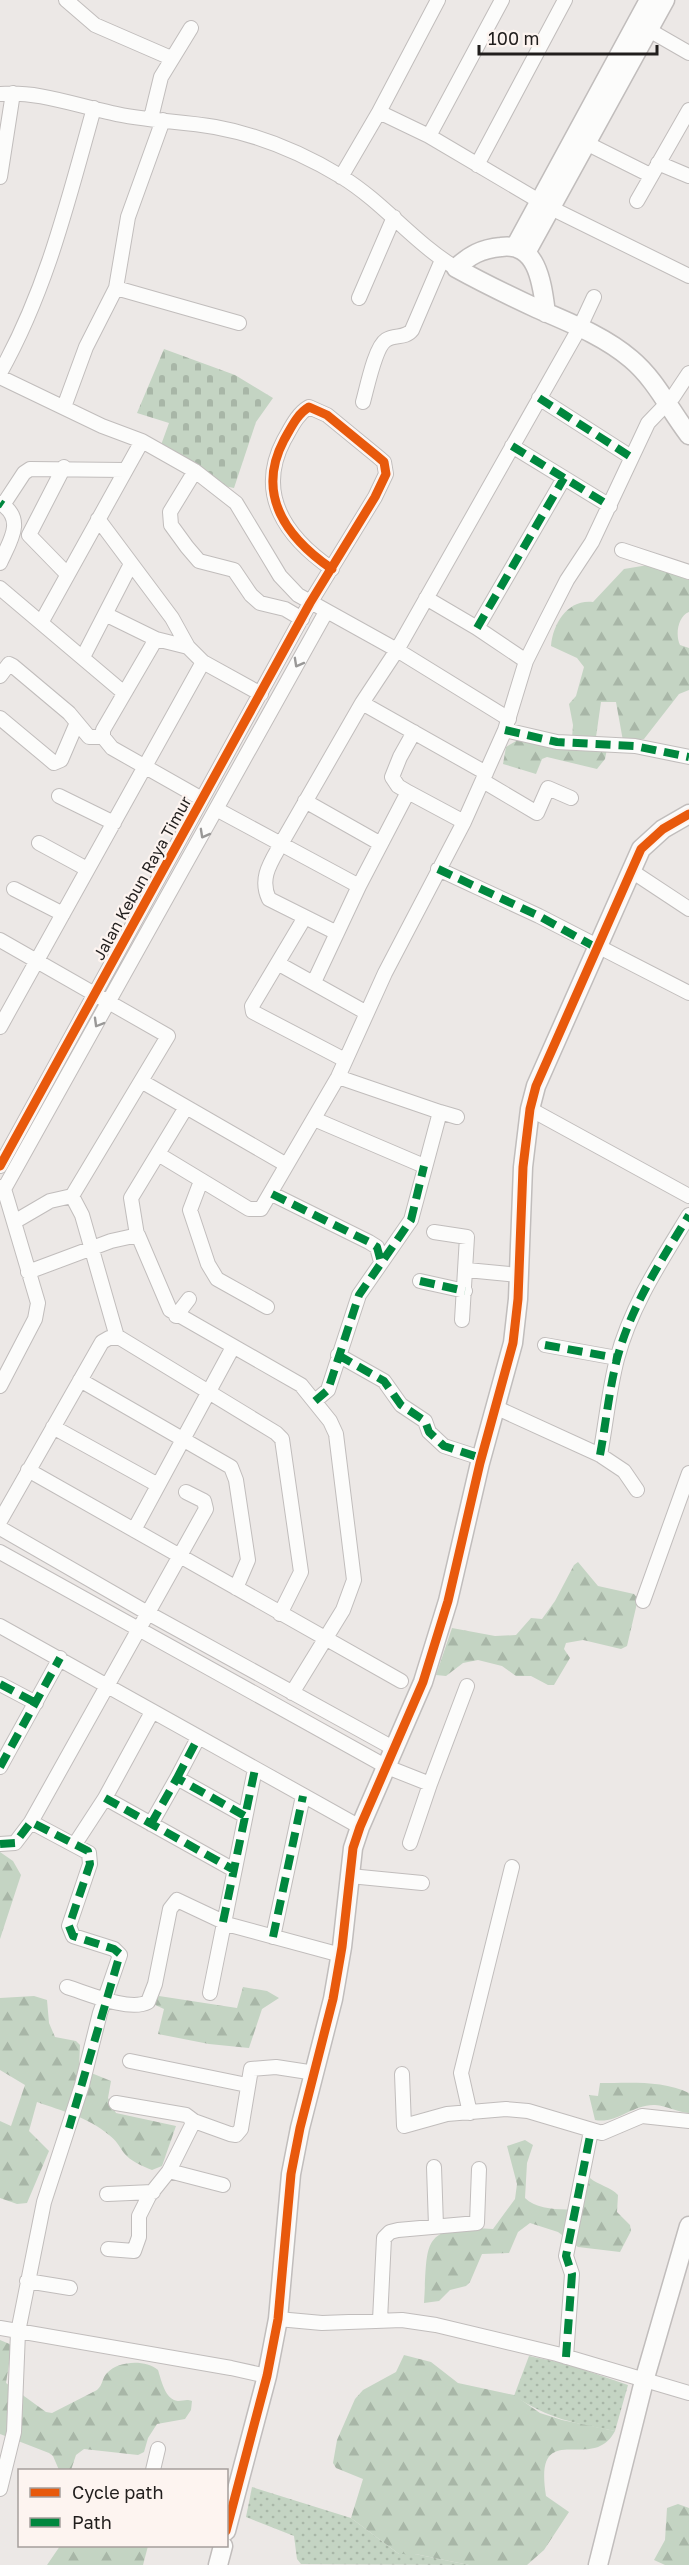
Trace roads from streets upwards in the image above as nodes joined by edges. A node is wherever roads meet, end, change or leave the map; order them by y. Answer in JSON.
{"nodes":[{"id":1,"x":66,"y":0,"type":"edge"},
{"id":2,"x":438,"y":0,"type":"edge"},
{"id":3,"x":565,"y":0,"type":"edge"},
{"id":4,"x":650,"y":0,"type":"edge"},
{"id":5,"x":665,"y":0,"type":"edge"},
{"id":6,"x":496,"y":2,"type":"edge"},
{"id":7,"x":643,"y":26,"type":"junction"},
{"id":8,"x":191,"y":28,"type":"dead end"},
{"id":9,"x":689,"y":53,"type":"edge"},
{"id":10,"x":171,"y":58,"type":"junction"},
{"id":11,"x":6,"y":93,"type":"edge"},
{"id":12,"x":94,"y":108,"type":"junction"},
{"id":13,"x":379,"y":112,"type":"junction"},
{"id":14,"x":688,"y":112,"type":"edge"},
{"id":15,"x":157,"y":119,"type":"junction"},
{"id":16,"x":429,"y":136,"type":"junction"},
{"id":17,"x":581,"y":140,"type":"junction"},
{"id":18,"x":477,"y":165,"type":"junction"},
{"id":19,"x":654,"y":169,"type":"junction"},
{"id":20,"x":689,"y":176,"type":"edge"},
{"id":21,"x":0,"y":177,"type":"edge"},
{"id":22,"x":341,"y":177,"type":"junction"},
{"id":23,"x":638,"y":201,"type":"dead end"},
{"id":24,"x":545,"y":205,"type":"junction"},
{"id":25,"x":394,"y":217,"type":"junction"},
{"id":26,"x":522,"y":248,"type":"junction"},
{"id":27,"x":449,"y":264,"type":"junction"},
{"id":28,"x":689,"y":276,"type":"edge"},
{"id":29,"x":116,"y":288,"type":"junction"},
{"id":30,"x":594,"y":297,"type":"dead end"},
{"id":31,"x":359,"y":298,"type":"dead end"},
{"id":32,"x":546,"y":313,"type":"junction"},
{"id":33,"x":239,"y":323,"type":"dead end"},
{"id":34,"x":580,"y":327,"type":"junction"},
{"id":35,"x":689,"y":373,"type":"edge"},
{"id":36,"x":0,"y":375,"type":"edge"},
{"id":37,"x":539,"y":399,"type":"junction"},
{"id":38,"x":363,"y":402,"type":"dead end"},
{"id":39,"x":667,"y":403,"type":"junction"},
{"id":40,"x":64,"y":407,"type":"junction"},
{"id":41,"x":689,"y":435,"type":"edge"},
{"id":42,"x":142,"y":441,"type":"junction"},
{"id":43,"x":513,"y":446,"type":"junction"},
{"id":44,"x":631,"y":457,"type":"junction"},
{"id":45,"x":64,"y":467,"type":"junction"},
{"id":46,"x":125,"y":470,"type":"junction"},
{"id":47,"x":195,"y":471,"type":"junction"},
{"id":48,"x":564,"y":478,"type":"junction"},
{"id":49,"x":1,"y":504,"type":"edge"},
{"id":50,"x":610,"y":506,"type":"junction"},
{"id":51,"x":99,"y":519,"type":"junction"},
{"id":52,"x":15,"y":529,"type":"junction"},
{"id":53,"x":30,"y":535,"type":"junction"},
{"id":54,"x":622,"y":550,"type":"dead end"},
{"id":55,"x":0,"y":563,"type":"edge"},
{"id":56,"x":131,"y":564,"type":"junction"},
{"id":57,"x":332,"y":569,"type":"junction"},
{"id":58,"x":689,"y":572,"type":"edge"},
{"id":59,"x":67,"y":574,"type":"junction"},
{"id":60,"x":0,"y":588,"type":"edge"},
{"id":61,"x":426,"y":598,"type":"junction"},
{"id":62,"x":310,"y":603,"type":"junction"},
{"id":63,"x":326,"y":612,"type":"junction"},
{"id":64,"x":107,"y":615,"type":"junction"},
{"id":65,"x":302,"y":619,"type":"junction"},
{"id":66,"x":42,"y":621,"type":"junction"},
{"id":67,"x":477,"y":628,"type":"junction"},
{"id":68,"x":156,"y":639,"type":"junction"},
{"id":69,"x":188,"y":647,"type":"junction"},
{"id":70,"x":397,"y":650,"type":"junction"},
{"id":71,"x":84,"y":657,"type":"junction"},
{"id":72,"x":526,"y":661,"type":"junction"},
{"id":73,"x":203,"y":662,"type":"junction"},
{"id":74,"x":0,"y":676,"type":"edge"},
{"id":75,"x":124,"y":693,"type":"junction"},
{"id":76,"x":261,"y":694,"type":"junction"},
{"id":77,"x":362,"y":703,"type":"junction"},
{"id":78,"x":0,"y":718,"type":"edge"},
{"id":79,"x":76,"y":725,"type":"junction"},
{"id":80,"x":510,"y":728,"type":"junction"},
{"id":81,"x":414,"y":732,"type":"junction"},
{"id":82,"x":103,"y":737,"type":"junction"},
{"id":83,"x":689,"y":757,"type":"edge"},
{"id":84,"x":145,"y":766,"type":"junction"},
{"id":85,"x":484,"y":777,"type":"junction"},
{"id":86,"x":408,"y":792,"type":"junction"},
{"id":87,"x":59,"y":796,"type":"dead end"},
{"id":88,"x":571,"y":798,"type":"dead end"},
{"id":89,"x":202,"y":799,"type":"junction"},
{"id":90,"x":305,"y":801,"type":"junction"},
{"id":91,"x":218,"y":810,"type":"junction"},
{"id":92,"x":689,"y":814,"type":"edge"},
{"id":93,"x":464,"y":822,"type":"junction"},
{"id":94,"x":114,"y":823,"type":"junction"},
{"id":95,"x":39,"y":843,"type":"dead end"},
{"id":96,"x":281,"y":844,"type":"junction"},
{"id":97,"x":381,"y":844,"type":"junction"},
{"id":98,"x":87,"y":869,"type":"junction"},
{"id":99,"x":438,"y":869,"type":"junction"},
{"id":100,"x":630,"y":870,"type":"junction"},
{"id":101,"x":359,"y":886,"type":"junction"},
{"id":102,"x":14,"y":889,"type":"dead end"},
{"id":103,"x":689,"y":909,"type":"edge"},
{"id":104,"x":63,"y":914,"type":"junction"},
{"id":105,"x":305,"y":917,"type":"junction"},
{"id":106,"x":336,"y":933,"type":"junction"},
{"id":107,"x":0,"y":940,"type":"edge"},
{"id":108,"x":596,"y":947,"type":"junction"},
{"id":109,"x":38,"y":962,"type":"junction"},
{"id":110,"x":279,"y":964,"type":"junction"},
{"id":111,"x":314,"y":982,"type":"junction"},
{"id":112,"x":689,"y":993,"type":"edge"},
{"id":113,"x":94,"y":995,"type":"junction"},
{"id":114,"x":6,"y":1003,"type":"edge"},
{"id":115,"x":110,"y":1003,"type":"junction"},
{"id":116,"x":367,"y":1013,"type":"junction"},
{"id":117,"x":0,"y":1027,"type":"edge"},
{"id":118,"x":345,"y":1060,"type":"junction"},
{"id":119,"x":338,"y":1077,"type":"junction"},
{"id":120,"x":141,"y":1081,"type":"junction"},
{"id":121,"x":530,"y":1108,"type":"junction"},
{"id":122,"x":185,"y":1109,"type":"junction"},
{"id":123,"x":440,"y":1112,"type":"junction"},
{"id":124,"x":457,"y":1116,"type":"dead end"},
{"id":125,"x":314,"y":1119,"type":"junction"},
{"id":126,"x":158,"y":1154,"type":"junction"},
{"id":127,"x":285,"y":1164,"type":"junction"},
{"id":128,"x":0,"y":1166,"type":"edge"},
{"id":129,"x":424,"y":1166,"type":"junction"},
{"id":130,"x":201,"y":1181,"type":"junction"},
{"id":131,"x":2,"y":1188,"type":"edge"},
{"id":132,"x":272,"y":1194,"type":"junction"},
{"id":133,"x":72,"y":1196,"type":"junction"},
{"id":134,"x":689,"y":1196,"type":"edge"},
{"id":135,"x":689,"y":1215,"type":"edge"},
{"id":136,"x":14,"y":1222,"type":"junction"},
{"id":137,"x":434,"y":1232,"type":"dead end"},
{"id":138,"x":137,"y":1235,"type":"junction"},
{"id":139,"x":92,"y":1249,"type":"junction"},
{"id":140,"x":381,"y":1262,"type":"junction"},
{"id":141,"x":467,"y":1270,"type":"junction"},
{"id":142,"x":28,"y":1272,"type":"junction"},
{"id":143,"x":519,"y":1275,"type":"junction"},
{"id":144,"x":420,"y":1281,"type":"dead end"},
{"id":145,"x":465,"y":1291,"type":"junction"},
{"id":146,"x":189,"y":1299,"type":"dead end"},
{"id":147,"x":267,"y":1307,"type":"dead end"},
{"id":148,"x":176,"y":1316,"type":"junction"},
{"id":149,"x":462,"y":1320,"type":"dead end"},
{"id":150,"x":117,"y":1337,"type":"junction"},
{"id":151,"x":545,"y":1345,"type":"dead end"},
{"id":152,"x":232,"y":1347,"type":"junction"},
{"id":153,"x":338,"y":1355,"type":"junction"},
{"id":154,"x":617,"y":1358,"type":"junction"},
{"id":155,"x":80,"y":1380,"type":"junction"},
{"id":156,"x":0,"y":1386,"type":"edge"},
{"id":157,"x":209,"y":1393,"type":"junction"},
{"id":158,"x":315,"y":1401,"type":"junction"},
{"id":159,"x":495,"y":1407,"type":"junction"},
{"id":160,"x":53,"y":1426,"type":"junction"},
{"id":161,"x":184,"y":1439,"type":"junction"},
{"id":162,"x":600,"y":1455,"type":"junction"},
{"id":163,"x":481,"y":1458,"type":"junction"},
{"id":164,"x":28,"y":1470,"type":"junction"},
{"id":165,"x":689,"y":1473,"type":"edge"},
{"id":166,"x":158,"y":1485,"type":"junction"},
{"id":167,"x":637,"y":1490,"type":"dead end"},
{"id":168,"x":186,"y":1492,"type":"dead end"},
{"id":169,"x":0,"y":1521,"type":"edge"},
{"id":170,"x":0,"y":1528,"type":"edge"},
{"id":171,"x":134,"y":1530,"type":"junction"},
{"id":172,"x":0,"y":1552,"type":"edge"},
{"id":173,"x":181,"y":1556,"type":"junction"},
{"id":174,"x":236,"y":1588,"type":"junction"},
{"id":175,"x":644,"y":1601,"type":"dead end"},
{"id":176,"x":147,"y":1612,"type":"junction"},
{"id":177,"x":280,"y":1614,"type":"junction"},
{"id":178,"x":0,"y":1626,"type":"edge"},
{"id":179,"x":137,"y":1629,"type":"junction"},
{"id":180,"x":327,"y":1640,"type":"junction"},
{"id":181,"x":60,"y":1658,"type":"junction"},
{"id":182,"x":401,"y":1681,"type":"dead end"},
{"id":183,"x":0,"y":1684,"type":"edge"},
{"id":184,"x":108,"y":1685,"type":"junction"},
{"id":185,"x":467,"y":1686,"type":"dead end"},
{"id":186,"x":292,"y":1693,"type":"junction"},
{"id":187,"x":36,"y":1703,"type":"junction"},
{"id":188,"x":152,"y":1712,"type":"junction"},
{"id":189,"x":198,"y":1738,"type":"junction"},
{"id":190,"x":393,"y":1748,"type":"junction"},
{"id":191,"x":0,"y":1767,"type":"edge"},
{"id":192,"x":387,"y":1767,"type":"junction"},
{"id":193,"x":255,"y":1769,"type":"junction"},
{"id":194,"x":177,"y":1778,"type":"junction"},
{"id":195,"x":430,"y":1784,"type":"junction"},
{"id":196,"x":303,"y":1796,"type":"junction"},
{"id":197,"x":105,"y":1798,"type":"junction"},
{"id":198,"x":245,"y":1816,"type":"junction"},
{"id":199,"x":31,"y":1822,"type":"junction"},
{"id":200,"x":151,"y":1824,"type":"junction"},
{"id":201,"x":360,"y":1827,"type":"junction"},
{"id":202,"x":0,"y":1844,"type":"edge"},
{"id":203,"x":75,"y":1844,"type":"junction"},
{"id":204,"x":410,"y":1844,"type":"dead end"},
{"id":205,"x":512,"y":1867,"type":"dead end"},
{"id":206,"x":234,"y":1870,"type":"junction"},
{"id":207,"x":350,"y":1876,"type":"junction"},
{"id":208,"x":422,"y":1883,"type":"dead end"},
{"id":209,"x":223,"y":1922,"type":"junction"},
{"id":210,"x":273,"y":1937,"type":"junction"},
{"id":211,"x":341,"y":1955,"type":"junction"},
{"id":212,"x":67,"y":1987,"type":"dead end"},
{"id":213,"x":210,"y":1993,"type":"dead end"},
{"id":214,"x":106,"y":2001,"type":"junction"},
{"id":215,"x":130,"y":2061,"type":"dead end"},
{"id":216,"x":315,"y":2073,"type":"junction"},
{"id":217,"x":402,"y":2074,"type":"dead end"},
{"id":218,"x":247,"y":2085,"type":"junction"},
{"id":219,"x":116,"y":2103,"type":"dead end"},
{"id":220,"x":470,"y":2113,"type":"junction"},
{"id":221,"x":194,"y":2121,"type":"junction"},
{"id":222,"x":689,"y":2121,"type":"edge"},
{"id":223,"x":591,"y":2131,"type":"junction"},
{"id":224,"x":434,"y":2167,"type":"dead end"},
{"id":225,"x":479,"y":2169,"type":"dead end"},
{"id":226,"x":169,"y":2171,"type":"junction"},
{"id":227,"x":223,"y":2185,"type":"dead end"},
{"id":228,"x":153,"y":2192,"type":"junction"},
{"id":229,"x":106,"y":2194,"type":"dead end"},
{"id":230,"x":436,"y":2226,"type":"junction"},
{"id":231,"x":689,"y":2226,"type":"edge"},
{"id":232,"x":108,"y":2249,"type":"dead end"},
{"id":233,"x":27,"y":2281,"type":"junction"},
{"id":234,"x":70,"y":2288,"type":"dead end"},
{"id":235,"x":278,"y":2319,"type":"junction"},
{"id":236,"x":380,"y":2320,"type":"junction"},
{"id":237,"x":0,"y":2328,"type":"edge"},
{"id":238,"x":18,"y":2332,"type":"junction"},
{"id":239,"x":566,"y":2357,"type":"junction"},
{"id":240,"x":267,"y":2376,"type":"junction"},
{"id":241,"x":644,"y":2381,"type":"junction"},
{"id":242,"x":689,"y":2393,"type":"edge"},
{"id":243,"x":158,"y":2449,"type":"dead end"},
{"id":244,"x":153,"y":2469,"type":"edge"},
{"id":245,"x":0,"y":2489,"type":"edge"},
{"id":246,"x":228,"y":2519,"type":"edge"},
{"id":247,"x":223,"y":2547,"type":"edge"},
{"id":248,"x":218,"y":2565,"type":"edge"},
{"id":249,"x":598,"y":2565,"type":"edge"}],
"edges":[{"from":1,"to":10,"type":"street"},
{"from":2,"to":13,"type":"street"},
{"from":3,"to":18,"type":"street"},
{"from":4,"to":7,"type":"street"},
{"from":5,"to":7,"type":"street"},
{"from":6,"to":16,"type":"street"},
{"from":7,"to":9,"type":"street"},
{"from":7,"to":17,"type":"street"},
{"from":8,"to":10,"type":"street"},
{"from":10,"to":15,"type":"street"},
{"from":11,"to":12,"type":"street"},
{"from":11,"to":21,"type":"street"},
{"from":12,"to":15,"type":"street"},
{"from":12,"to":36,"type":"street"},
{"from":13,"to":16,"type":"street"},
{"from":13,"to":22,"type":"street"},
{"from":14,"to":19,"type":"street"},
{"from":15,"to":22,"type":"street"},
{"from":15,"to":29,"type":"street"},
{"from":16,"to":18,"type":"street"},
{"from":17,"to":19,"type":"street"},
{"from":17,"to":24,"type":"street"},
{"from":18,"to":24,"type":"street"},
{"from":19,"to":20,"type":"street"},
{"from":19,"to":23,"type":"street"},
{"from":22,"to":25,"type":"street"},
{"from":24,"to":26,"type":"street"},
{"from":24,"to":28,"type":"street"},
{"from":25,"to":27,"type":"street"},
{"from":25,"to":31,"type":"street"},
{"from":26,"to":27,"type":"street"},
{"from":26,"to":32,"type":"street"},
{"from":27,"to":32,"type":"street"},
{"from":27,"to":38,"type":"street"},
{"from":29,"to":33,"type":"street"},
{"from":29,"to":40,"type":"street"},
{"from":30,"to":34,"type":"street"},
{"from":32,"to":34,"type":"street"},
{"from":34,"to":37,"type":"street"},
{"from":34,"to":39,"type":"street"},
{"from":35,"to":39,"type":"street"},
{"from":36,"to":40,"type":"street"},
{"from":37,"to":43,"type":"street"},
{"from":37,"to":44,"type":"street"},
{"from":39,"to":41,"type":"street"},
{"from":39,"to":44,"type":"street"},
{"from":40,"to":42,"type":"street"},
{"from":42,"to":46,"type":"street"},
{"from":42,"to":47,"type":"street"},
{"from":43,"to":48,"type":"street"},
{"from":43,"to":61,"type":"street"},
{"from":44,"to":50,"type":"street"},
{"from":45,"to":46,"type":"street"},
{"from":45,"to":49,"type":"street"},
{"from":45,"to":53,"type":"street"},
{"from":46,"to":51,"type":"street"},
{"from":47,"to":62,"type":"street"},
{"from":47,"to":65,"type":"street"},
{"from":48,"to":50,"type":"street"},
{"from":48,"to":67,"type":"street"},
{"from":49,"to":52,"type":"street"},
{"from":50,"to":72,"type":"street"},
{"from":51,"to":56,"type":"street"},
{"from":51,"to":59,"type":"street"},
{"from":52,"to":53,"type":"street"},
{"from":52,"to":55,"type":"street"},
{"from":53,"to":59,"type":"street"},
{"from":54,"to":58,"type":"street"},
{"from":56,"to":64,"type":"street"},
{"from":56,"to":69,"type":"street"},
{"from":57,"to":57,"type":"street","name":"Jalan Kebun Raya Timur"},
{"from":57,"to":62,"type":"street","name":"Jalan Kebun Raya Timur"},
{"from":59,"to":66,"type":"street"},
{"from":60,"to":66,"type":"street"},
{"from":61,"to":67,"type":"street"},
{"from":61,"to":70,"type":"street"},
{"from":62,"to":63,"type":"street"},
{"from":62,"to":65,"type":"street","name":"Jalan Kebun Raya Timur"},
{"from":63,"to":70,"type":"street"},
{"from":63,"to":91,"type":"street","name":"Jalan Kebun Raya Timur","one_way":true},
{"from":64,"to":68,"type":"street"},
{"from":64,"to":71,"type":"street"},
{"from":65,"to":76,"type":"street","name":"Jalan Kebun Raya Timur"},
{"from":66,"to":71,"type":"street"},
{"from":67,"to":72,"type":"street"},
{"from":68,"to":69,"type":"street"},
{"from":68,"to":75,"type":"street"},
{"from":69,"to":73,"type":"street"},
{"from":70,"to":77,"type":"street"},
{"from":70,"to":80,"type":"street"},
{"from":71,"to":75,"type":"street"},
{"from":72,"to":80,"type":"street"},
{"from":73,"to":76,"type":"street"},
{"from":73,"to":84,"type":"street"},
{"from":74,"to":79,"type":"street"},
{"from":75,"to":82,"type":"street"},
{"from":76,"to":89,"type":"street","name":"Jalan Kebun Raya Timur"},
{"from":77,"to":81,"type":"street"},
{"from":77,"to":90,"type":"street"},
{"from":78,"to":79,"type":"street"},
{"from":79,"to":82,"type":"street"},
{"from":80,"to":83,"type":"street"},
{"from":80,"to":85,"type":"street"},
{"from":81,"to":85,"type":"street"},
{"from":81,"to":86,"type":"street"},
{"from":82,"to":84,"type":"street"},
{"from":84,"to":89,"type":"street"},
{"from":84,"to":94,"type":"street"},
{"from":85,"to":88,"type":"street"},
{"from":85,"to":93,"type":"street"},
{"from":86,"to":93,"type":"street"},
{"from":86,"to":97,"type":"street"},
{"from":87,"to":94,"type":"street"},
{"from":89,"to":113,"type":"street","name":"Jalan Kebun Raya Timur"},
{"from":90,"to":96,"type":"street"},
{"from":90,"to":97,"type":"street"},
{"from":91,"to":96,"type":"street"},
{"from":91,"to":115,"type":"street","name":"Jalan Kebun Raya Timur","one_way":true},
{"from":92,"to":100,"type":"street"},
{"from":93,"to":99,"type":"street"},
{"from":94,"to":98,"type":"street"},
{"from":95,"to":98,"type":"street"},
{"from":96,"to":101,"type":"street"},
{"from":96,"to":105,"type":"street"},
{"from":97,"to":101,"type":"street"},
{"from":98,"to":104,"type":"street"},
{"from":99,"to":108,"type":"street"},
{"from":99,"to":116,"type":"street"},
{"from":100,"to":103,"type":"street"},
{"from":100,"to":108,"type":"street"},
{"from":101,"to":106,"type":"street"},
{"from":102,"to":104,"type":"street"},
{"from":104,"to":109,"type":"street"},
{"from":105,"to":106,"type":"street"},
{"from":105,"to":110,"type":"street"},
{"from":106,"to":111,"type":"street"},
{"from":107,"to":109,"type":"street"},
{"from":108,"to":112,"type":"street"},
{"from":108,"to":121,"type":"street"},
{"from":109,"to":113,"type":"street"},
{"from":109,"to":114,"type":"street"},
{"from":110,"to":111,"type":"street"},
{"from":110,"to":118,"type":"street"},
{"from":111,"to":116,"type":"street"},
{"from":113,"to":115,"type":"street"},
{"from":113,"to":128,"type":"street","name":"Jalan Kebun Raya Timur"},
{"from":114,"to":117,"type":"street"},
{"from":115,"to":120,"type":"street"},
{"from":115,"to":131,"type":"street","name":"Jalan Kebun Raya Timur","one_way":true},
{"from":116,"to":118,"type":"street"},
{"from":118,"to":119,"type":"street"},
{"from":119,"to":123,"type":"street"},
{"from":119,"to":125,"type":"street"},
{"from":120,"to":122,"type":"street"},
{"from":120,"to":133,"type":"street"},
{"from":121,"to":134,"type":"street"},
{"from":121,"to":143,"type":"street"},
{"from":122,"to":126,"type":"street"},
{"from":122,"to":127,"type":"street"},
{"from":123,"to":124,"type":"street"},
{"from":123,"to":129,"type":"street"},
{"from":125,"to":127,"type":"street"},
{"from":125,"to":129,"type":"street"},
{"from":126,"to":130,"type":"street"},
{"from":126,"to":138,"type":"street"},
{"from":127,"to":132,"type":"street"},
{"from":129,"to":140,"type":"street"},
{"from":130,"to":132,"type":"street"},
{"from":130,"to":147,"type":"street"},
{"from":131,"to":136,"type":"street"},
{"from":132,"to":140,"type":"street"},
{"from":133,"to":136,"type":"street"},
{"from":133,"to":139,"type":"street"},
{"from":135,"to":154,"type":"street"},
{"from":136,"to":142,"type":"street"},
{"from":137,"to":141,"type":"street"},
{"from":138,"to":139,"type":"street"},
{"from":138,"to":148,"type":"street"},
{"from":139,"to":142,"type":"street"},
{"from":139,"to":150,"type":"street"},
{"from":140,"to":153,"type":"street"},
{"from":141,"to":143,"type":"street"},
{"from":141,"to":145,"type":"street"},
{"from":142,"to":156,"type":"street"},
{"from":143,"to":159,"type":"street"},
{"from":144,"to":145,"type":"street"},
{"from":145,"to":149,"type":"street"},
{"from":146,"to":148,"type":"street"},
{"from":148,"to":152,"type":"street"},
{"from":150,"to":155,"type":"street"},
{"from":150,"to":157,"type":"street"},
{"from":151,"to":154,"type":"street"},
{"from":152,"to":157,"type":"street"},
{"from":152,"to":158,"type":"street"},
{"from":153,"to":158,"type":"street"},
{"from":153,"to":163,"type":"street"},
{"from":154,"to":162,"type":"street"},
{"from":155,"to":160,"type":"street"},
{"from":155,"to":161,"type":"street"},
{"from":157,"to":161,"type":"street"},
{"from":157,"to":177,"type":"street"},
{"from":158,"to":180,"type":"street"},
{"from":159,"to":162,"type":"street"},
{"from":159,"to":163,"type":"street"},
{"from":160,"to":164,"type":"street"},
{"from":160,"to":166,"type":"street"},
{"from":161,"to":166,"type":"street"},
{"from":161,"to":174,"type":"street"},
{"from":162,"to":167,"type":"street"},
{"from":163,"to":190,"type":"street"},
{"from":164,"to":169,"type":"street"},
{"from":164,"to":171,"type":"street"},
{"from":165,"to":175,"type":"street"},
{"from":166,"to":171,"type":"street"},
{"from":168,"to":173,"type":"street"},
{"from":170,"to":176,"type":"street"},
{"from":171,"to":173,"type":"street"},
{"from":172,"to":179,"type":"street"},
{"from":173,"to":174,"type":"street"},
{"from":173,"to":176,"type":"street"},
{"from":174,"to":177,"type":"street"},
{"from":176,"to":179,"type":"street"},
{"from":176,"to":186,"type":"street"},
{"from":177,"to":180,"type":"street"},
{"from":178,"to":181,"type":"street"},
{"from":179,"to":184,"type":"street"},
{"from":179,"to":192,"type":"street"},
{"from":180,"to":182,"type":"street"},
{"from":180,"to":186,"type":"street"},
{"from":181,"to":184,"type":"street"},
{"from":181,"to":187,"type":"street"},
{"from":183,"to":187,"type":"street"},
{"from":184,"to":188,"type":"street"},
{"from":184,"to":199,"type":"street"},
{"from":185,"to":195,"type":"street"},
{"from":186,"to":190,"type":"street"},
{"from":187,"to":191,"type":"street"},
{"from":188,"to":189,"type":"street"},
{"from":188,"to":197,"type":"street"},
{"from":189,"to":193,"type":"street"},
{"from":189,"to":194,"type":"street"},
{"from":190,"to":192,"type":"street"},
{"from":192,"to":195,"type":"street"},
{"from":192,"to":201,"type":"street"},
{"from":193,"to":196,"type":"street"},
{"from":193,"to":198,"type":"street"},
{"from":194,"to":198,"type":"street"},
{"from":194,"to":200,"type":"street"},
{"from":195,"to":204,"type":"street"},
{"from":196,"to":201,"type":"street"},
{"from":196,"to":210,"type":"street"},
{"from":197,"to":200,"type":"street"},
{"from":197,"to":203,"type":"street"},
{"from":198,"to":206,"type":"street"},
{"from":199,"to":202,"type":"street"},
{"from":199,"to":203,"type":"street"},
{"from":200,"to":206,"type":"street"},
{"from":201,"to":207,"type":"street"},
{"from":203,"to":214,"type":"street"},
{"from":205,"to":220,"type":"street"},
{"from":206,"to":209,"type":"street"},
{"from":207,"to":208,"type":"street"},
{"from":207,"to":211,"type":"street"},
{"from":209,"to":210,"type":"street"},
{"from":209,"to":213,"type":"street"},
{"from":209,"to":214,"type":"street"},
{"from":210,"to":211,"type":"street"},
{"from":211,"to":216,"type":"street"},
{"from":212,"to":214,"type":"street"},
{"from":214,"to":233,"type":"street"},
{"from":215,"to":218,"type":"street"},
{"from":216,"to":218,"type":"street"},
{"from":216,"to":235,"type":"street"},
{"from":217,"to":220,"type":"street"},
{"from":218,"to":221,"type":"street"},
{"from":219,"to":221,"type":"street"},
{"from":220,"to":223,"type":"street"},
{"from":221,"to":226,"type":"street"},
{"from":222,"to":223,"type":"street"},
{"from":223,"to":239,"type":"street"},
{"from":224,"to":230,"type":"street"},
{"from":225,"to":230,"type":"street"},
{"from":226,"to":227,"type":"street"},
{"from":226,"to":228,"type":"street"},
{"from":228,"to":229,"type":"street"},
{"from":228,"to":232,"type":"street"},
{"from":230,"to":236,"type":"street"},
{"from":231,"to":241,"type":"street"},
{"from":233,"to":234,"type":"street"},
{"from":233,"to":238,"type":"street"},
{"from":235,"to":236,"type":"street"},
{"from":235,"to":240,"type":"street"},
{"from":236,"to":239,"type":"street"},
{"from":237,"to":238,"type":"street"},
{"from":238,"to":240,"type":"street"},
{"from":238,"to":245,"type":"street"},
{"from":239,"to":241,"type":"street"},
{"from":240,"to":246,"type":"street"},
{"from":241,"to":242,"type":"street"},
{"from":241,"to":249,"type":"street"},
{"from":243,"to":244,"type":"street"},
{"from":247,"to":248,"type":"street"}]}
